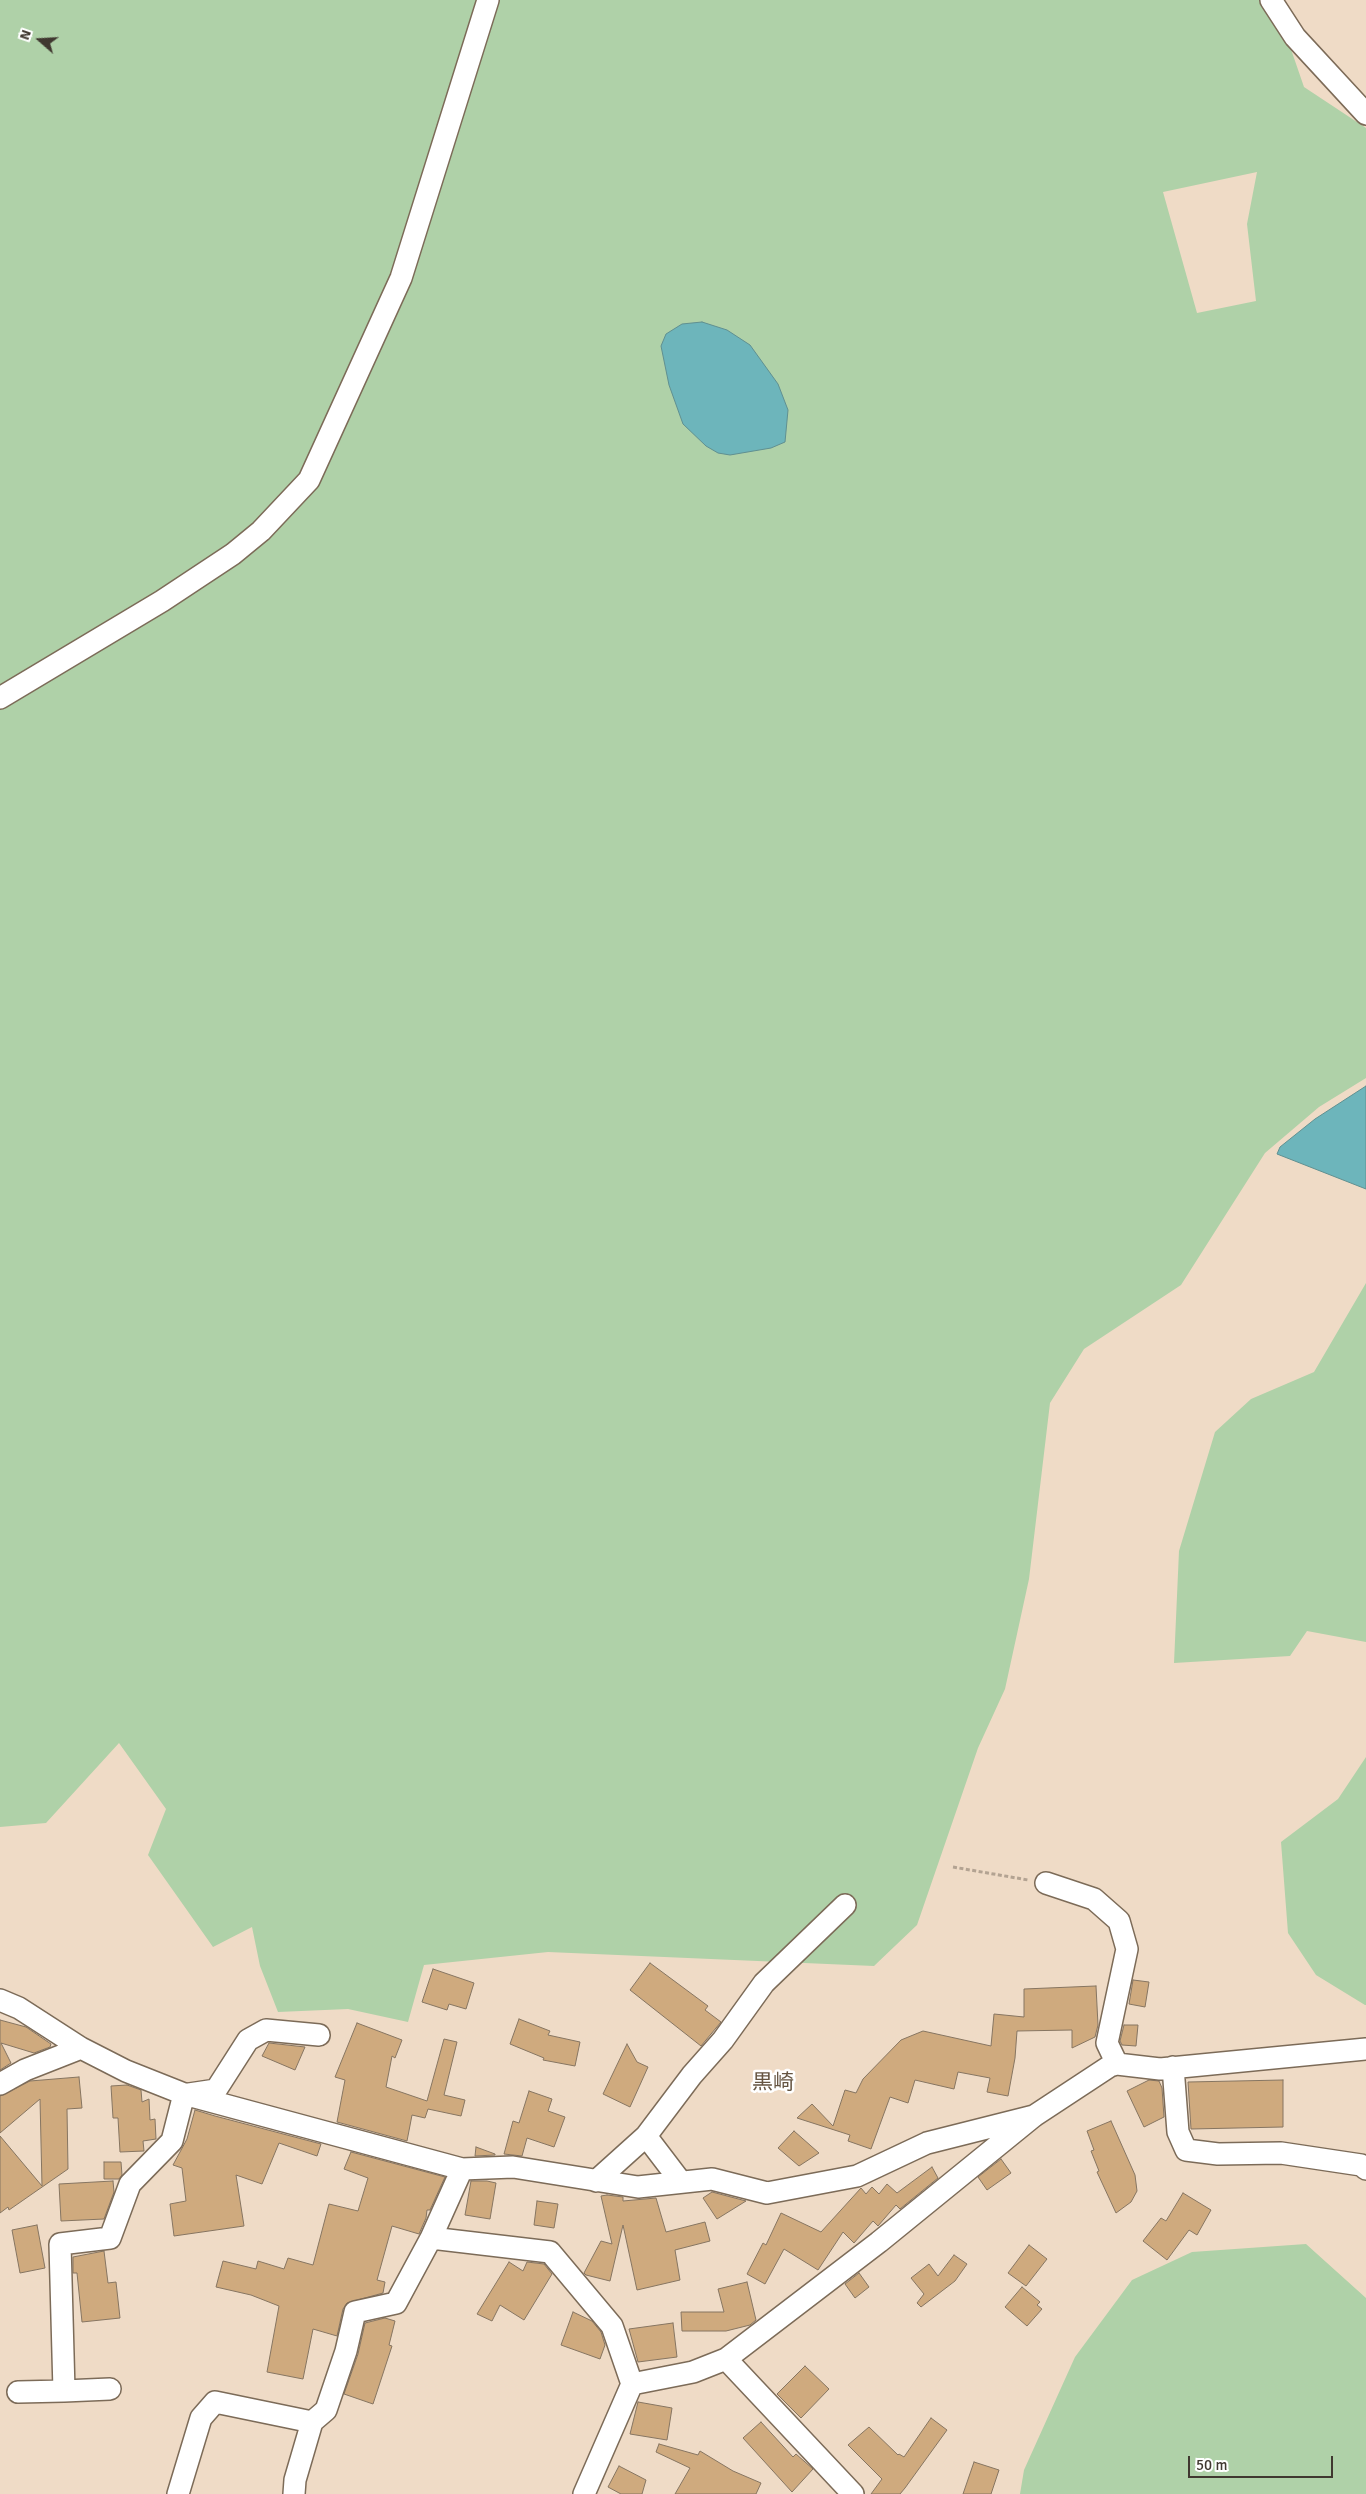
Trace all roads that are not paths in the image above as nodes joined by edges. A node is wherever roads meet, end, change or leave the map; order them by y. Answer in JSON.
{"nodes":[{"id":1,"x":488,"y":0,"type":"edge"},
{"id":2,"x":1271,"y":0,"type":"edge"},
{"id":3,"x":1366,"y":114,"type":"edge"},
{"id":4,"x":0,"y":698,"type":"edge"},
{"id":5,"x":1046,"y":1883,"type":"road end"},
{"id":6,"x":845,"y":1905,"type":"dead end"},
{"id":7,"x":0,"y":2000,"type":"edge"},
{"id":8,"x":319,"y":2035,"type":"dead end"},
{"id":9,"x":81,"y":2048,"type":"junction"},
{"id":10,"x":1366,"y":2049,"type":"edge"},
{"id":11,"x":1118,"y":2064,"type":"junction"},
{"id":12,"x":1173,"y":2067,"type":"junction"},
{"id":13,"x":0,"y":2084,"type":"edge"},
{"id":14,"x":184,"y":2094,"type":"junction"},
{"id":15,"x":1034,"y":2116,"type":"junction"},
{"id":16,"x":646,"y":2136,"type":"junction"},
{"id":17,"x":462,"y":2169,"type":"junction"},
{"id":18,"x":1366,"y":2169,"type":"edge"},
{"id":19,"x":596,"y":2181,"type":"junction"},
{"id":20,"x":681,"y":2182,"type":"junction"},
{"id":21,"x":431,"y":2238,"type":"junction"},
{"id":22,"x":726,"y":2359,"type":"junction"},
{"id":23,"x":632,"y":2384,"type":"junction"},
{"id":24,"x":110,"y":2389,"type":"dead end"},
{"id":25,"x":64,"y":2391,"type":"junction"},
{"id":26,"x":18,"y":2392,"type":"dead end"},
{"id":27,"x":312,"y":2422,"type":"junction"},
{"id":28,"x":178,"y":2494,"type":"edge"},
{"id":29,"x":294,"y":2494,"type":"edge"},
{"id":30,"x":584,"y":2494,"type":"edge"},
{"id":31,"x":852,"y":2494,"type":"edge"}],
"edges":[{"from":1,"to":4,"type":"street"},
{"from":2,"to":3,"type":"street"},
{"from":5,"to":11,"type":"street"},
{"from":6,"to":16,"type":"street"},
{"from":7,"to":9,"type":"street"},
{"from":8,"to":14,"type":"street"},
{"from":9,"to":13,"type":"street"},
{"from":9,"to":14,"type":"street"},
{"from":10,"to":12,"type":"street"},
{"from":11,"to":12,"type":"street"},
{"from":11,"to":15,"type":"street"},
{"from":12,"to":18,"type":"street"},
{"from":14,"to":17,"type":"street"},
{"from":14,"to":25,"type":"street"},
{"from":15,"to":20,"type":"street"},
{"from":15,"to":22,"type":"street"},
{"from":16,"to":19,"type":"street"},
{"from":16,"to":20,"type":"street"},
{"from":17,"to":19,"type":"street"},
{"from":17,"to":21,"type":"street"},
{"from":19,"to":20,"type":"street"},
{"from":21,"to":23,"type":"street"},
{"from":21,"to":27,"type":"street"},
{"from":22,"to":23,"type":"street"},
{"from":22,"to":31,"type":"street"},
{"from":23,"to":30,"type":"street"},
{"from":24,"to":25,"type":"street"},
{"from":25,"to":26,"type":"street"},
{"from":27,"to":28,"type":"street"},
{"from":27,"to":29,"type":"street"}]}
